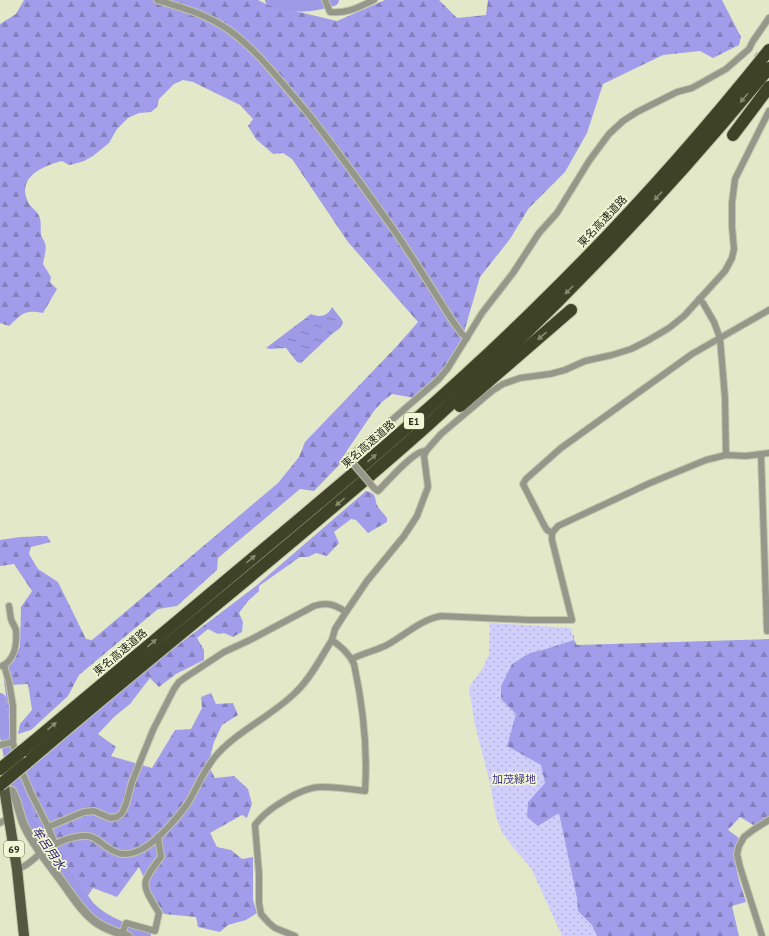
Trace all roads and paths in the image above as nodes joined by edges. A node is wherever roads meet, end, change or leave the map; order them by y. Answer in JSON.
{"nodes":[{"id":1,"x":157,"y":0,"type":"edge"},
{"id":2,"x":325,"y":0,"type":"edge"},
{"id":3,"x":374,"y":0,"type":"edge"},
{"id":4,"x":769,"y":18,"type":"edge"},
{"id":5,"x":749,"y":49,"type":"junction"},
{"id":6,"x":769,"y":50,"type":"edge"},
{"id":7,"x":755,"y":54,"type":"tunnel mouth"},
{"id":8,"x":769,"y":68,"type":"edge"},
{"id":9,"x":769,"y":87,"type":"edge"},
{"id":10,"x":769,"y":113,"type":"edge"},
{"id":11,"x":733,"y":135,"type":"dead end"},
{"id":12,"x":700,"y":299,"type":"junction"},
{"id":13,"x":571,"y":310,"type":"dead end"},
{"id":14,"x":769,"y":310,"type":"edge"},
{"id":15,"x":467,"y":338,"type":"junction"},
{"id":16,"x":720,"y":338,"type":"junction"},
{"id":17,"x":412,"y":439,"type":"junction"},
{"id":18,"x":426,"y":451,"type":"junction"},
{"id":19,"x":769,"y":453,"type":"edge"},
{"id":20,"x":761,"y":454,"type":"junction"},
{"id":21,"x":726,"y":455,"type":"junction"},
{"id":22,"x":552,"y":533,"type":"junction"},
{"id":23,"x":9,"y":606,"type":"dead end"},
{"id":24,"x":346,"y":612,"type":"junction"},
{"id":25,"x":767,"y":631,"type":"dead end"},
{"id":26,"x":332,"y":640,"type":"junction"},
{"id":27,"x":352,"y":659,"type":"junction"},
{"id":28,"x":2,"y":666,"type":"edge"},
{"id":29,"x":11,"y":742,"type":"junction"},
{"id":30,"x":1,"y":745,"type":"edge"},
{"id":31,"x":0,"y":762,"type":"edge"},
{"id":32,"x":0,"y":769,"type":"edge"},
{"id":33,"x":2,"y":788,"type":"edge"},
{"id":34,"x":10,"y":818,"type":"junction"},
{"id":35,"x":769,"y":820,"type":"edge"},
{"id":36,"x":0,"y":823,"type":"edge"},
{"id":37,"x":48,"y":827,"type":"junction"},
{"id":38,"x":158,"y":837,"type":"junction"},
{"id":39,"x":54,"y":845,"type":"junction"},
{"id":40,"x":42,"y":852,"type":"junction"},
{"id":41,"x":17,"y":869,"type":"junction"},
{"id":42,"x":124,"y":934,"type":"edge"},
{"id":43,"x":24,"y":936,"type":"edge"},
{"id":44,"x":295,"y":936,"type":"edge"},
{"id":45,"x":762,"y":936,"type":"edge"}],
"edges":[{"from":1,"to":15,"type":"street"},
{"from":2,"to":3,"type":"street"},
{"from":4,"to":5,"type":"street"},
{"from":5,"to":7,"type":"street"},
{"from":5,"to":15,"type":"street"},
{"from":32,"to":6,"type":"highway","name":"東名高速道路","number":"E1","one_way":true,"bridge":true},
{"from":8,"to":17,"type":"highway","number":"E1","one_way":true},
{"from":9,"to":11,"type":"highway"},
{"from":10,"to":12,"type":"street"},
{"from":12,"to":16,"type":"street"},
{"from":12,"to":18,"type":"street"},
{"from":13,"to":17,"type":"highway","one_way":true},
{"from":14,"to":16,"type":"street"},
{"from":15,"to":18,"type":"street","bridge":true},
{"from":16,"to":21,"type":"street"},
{"from":16,"to":22,"type":"street"},
{"from":17,"to":33,"type":"highway","number":"E1","one_way":true,"bridge":true},
{"from":18,"to":24,"type":"street"},
{"from":19,"to":20,"type":"street"},
{"from":20,"to":21,"type":"street"},
{"from":20,"to":25,"type":"street"},
{"from":21,"to":22,"type":"street"},
{"from":22,"to":27,"type":"street"},
{"from":23,"to":28,"type":"street"},
{"from":24,"to":26,"type":"street"},
{"from":24,"to":37,"type":"street"},
{"from":26,"to":27,"type":"street"},
{"from":26,"to":38,"type":"street"},
{"from":27,"to":44,"type":"street"},
{"from":28,"to":29,"type":"street"},
{"from":29,"to":30,"type":"street"},
{"from":29,"to":37,"type":"street"},
{"from":31,"to":33,"type":"main road","number":"69"},
{"from":33,"to":34,"type":"main road","number":"69"},
{"from":33,"to":40,"type":"street"},
{"from":34,"to":36,"type":"street"},
{"from":34,"to":41,"type":"main road","number":"69"},
{"from":35,"to":45,"type":"street"},
{"from":37,"to":39,"type":"street"},
{"from":38,"to":39,"type":"street"},
{"from":38,"to":42,"type":"street"},
{"from":39,"to":40,"type":"street"},
{"from":40,"to":41,"type":"street"},
{"from":40,"to":42,"type":"street"},
{"from":41,"to":43,"type":"main road","number":"69"}]}
